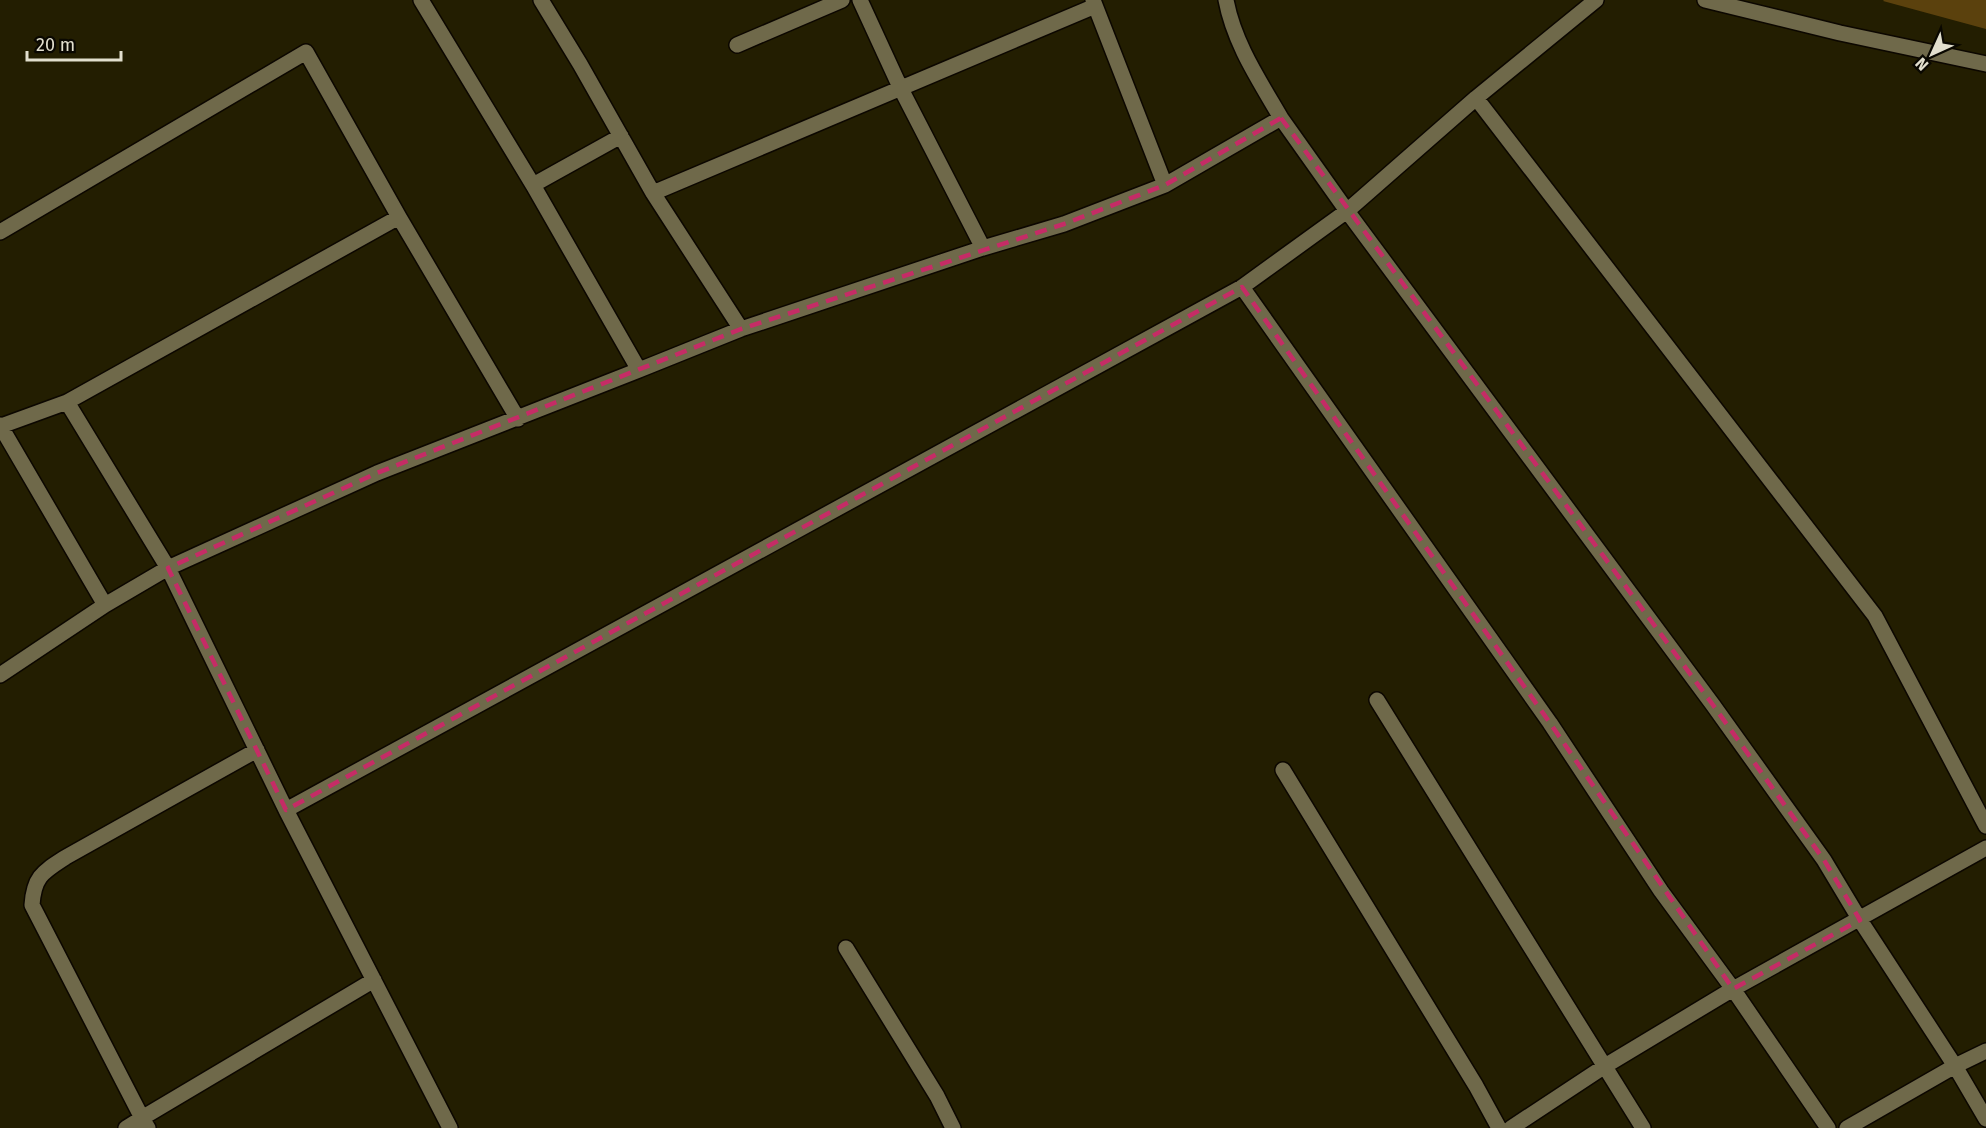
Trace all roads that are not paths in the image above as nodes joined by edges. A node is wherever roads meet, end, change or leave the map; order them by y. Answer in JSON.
{"nodes":[{"id":1,"x":421,"y":0,"type":"edge"},
{"id":2,"x":541,"y":0,"type":"edge"},
{"id":3,"x":842,"y":0,"type":"edge"},
{"id":4,"x":860,"y":0,"type":"edge"},
{"id":5,"x":1226,"y":0,"type":"edge"},
{"id":6,"x":1596,"y":0,"type":"edge"},
{"id":7,"x":1705,"y":0,"type":"edge"},
{"id":8,"x":1094,"y":3,"type":"edge"},
{"id":9,"x":737,"y":45,"type":"dead end"},
{"id":10,"x":1986,"y":64,"type":"edge"},
{"id":11,"x":900,"y":87,"type":"junction"},
{"id":12,"x":1476,"y":98,"type":"junction"},
{"id":13,"x":1281,"y":118,"type":"junction"},
{"id":14,"x":621,"y":136,"type":"junction"},
{"id":15,"x":533,"y":185,"type":"junction"},
{"id":16,"x":1165,"y":185,"type":"junction"},
{"id":17,"x":653,"y":193,"type":"junction"},
{"id":18,"x":1347,"y":211,"type":"junction"},
{"id":19,"x":399,"y":217,"type":"junction"},
{"id":20,"x":0,"y":232,"type":"edge"},
{"id":21,"x":983,"y":248,"type":"junction"},
{"id":22,"x":1242,"y":287,"type":"junction"},
{"id":23,"x":741,"y":328,"type":"junction"},
{"id":24,"x":639,"y":370,"type":"junction"},
{"id":25,"x":67,"y":402,"type":"junction"},
{"id":26,"x":518,"y":419,"type":"junction"},
{"id":27,"x":0,"y":425,"type":"edge"},
{"id":28,"x":168,"y":568,"type":"junction"},
{"id":29,"x":105,"y":605,"type":"junction"},
{"id":30,"x":0,"y":675,"type":"edge"},
{"id":31,"x":1377,"y":700,"type":"dead end"},
{"id":32,"x":257,"y":750,"type":"junction"},
{"id":33,"x":1284,"y":770,"type":"dead end"},
{"id":34,"x":286,"y":810,"type":"junction"},
{"id":35,"x":1986,"y":826,"type":"edge"},
{"id":36,"x":1986,"y":848,"type":"edge"},
{"id":37,"x":1860,"y":920,"type":"junction"},
{"id":38,"x":846,"y":948,"type":"dead end"},
{"id":39,"x":374,"y":980,"type":"junction"},
{"id":40,"x":1733,"y":989,"type":"junction"},
{"id":41,"x":1986,"y":1051,"type":"edge"},
{"id":42,"x":1605,"y":1066,"type":"junction"},
{"id":43,"x":1955,"y":1066,"type":"junction"},
{"id":44,"x":1986,"y":1119,"type":"edge"},
{"id":45,"x":145,"y":1123,"type":"edge"},
{"id":46,"x":126,"y":1128,"type":"edge"},
{"id":47,"x":450,"y":1128,"type":"edge"},
{"id":48,"x":953,"y":1128,"type":"edge"},
{"id":49,"x":1499,"y":1128,"type":"edge"},
{"id":50,"x":1511,"y":1128,"type":"edge"},
{"id":51,"x":1643,"y":1128,"type":"edge"},
{"id":52,"x":1828,"y":1128,"type":"edge"},
{"id":53,"x":1847,"y":1128,"type":"edge"}],
"edges":[{"from":1,"to":15,"type":"street"},
{"from":2,"to":14,"type":"street"},
{"from":3,"to":9,"type":"street"},
{"from":4,"to":11,"type":"street"},
{"from":5,"to":13,"type":"street"},
{"from":6,"to":12,"type":"street"},
{"from":7,"to":10,"type":"street"},
{"from":8,"to":11,"type":"street"},
{"from":8,"to":16,"type":"street"},
{"from":11,"to":17,"type":"street"},
{"from":11,"to":21,"type":"street"},
{"from":12,"to":18,"type":"street"},
{"from":12,"to":35,"type":"street"},
{"from":13,"to":16,"type":"street"},
{"from":13,"to":18,"type":"street"},
{"from":14,"to":15,"type":"street"},
{"from":14,"to":17,"type":"street"},
{"from":15,"to":24,"type":"street"},
{"from":16,"to":21,"type":"street"},
{"from":17,"to":23,"type":"street"},
{"from":18,"to":22,"type":"street"},
{"from":18,"to":37,"type":"street"},
{"from":19,"to":20,"type":"street"},
{"from":19,"to":25,"type":"street"},
{"from":19,"to":26,"type":"street"},
{"from":21,"to":23,"type":"street"},
{"from":22,"to":34,"type":"street"},
{"from":22,"to":40,"type":"street"},
{"from":23,"to":24,"type":"street"},
{"from":24,"to":26,"type":"street"},
{"from":25,"to":27,"type":"street"},
{"from":25,"to":28,"type":"street"},
{"from":26,"to":28,"type":"street"},
{"from":27,"to":29,"type":"street"},
{"from":28,"to":29,"type":"street"},
{"from":28,"to":32,"type":"street"},
{"from":29,"to":30,"type":"street"},
{"from":31,"to":42,"type":"street"},
{"from":32,"to":34,"type":"street"},
{"from":32,"to":45,"type":"street"},
{"from":33,"to":49,"type":"street"},
{"from":34,"to":39,"type":"street"},
{"from":36,"to":37,"type":"street"},
{"from":37,"to":40,"type":"street"},
{"from":37,"to":43,"type":"street"},
{"from":38,"to":48,"type":"street"},
{"from":39,"to":45,"type":"street"},
{"from":39,"to":47,"type":"street"},
{"from":40,"to":42,"type":"street"},
{"from":40,"to":52,"type":"street"},
{"from":41,"to":43,"type":"street"},
{"from":42,"to":50,"type":"street"},
{"from":42,"to":51,"type":"street"},
{"from":43,"to":44,"type":"street"},
{"from":43,"to":53,"type":"street"},
{"from":45,"to":46,"type":"street"}]}
